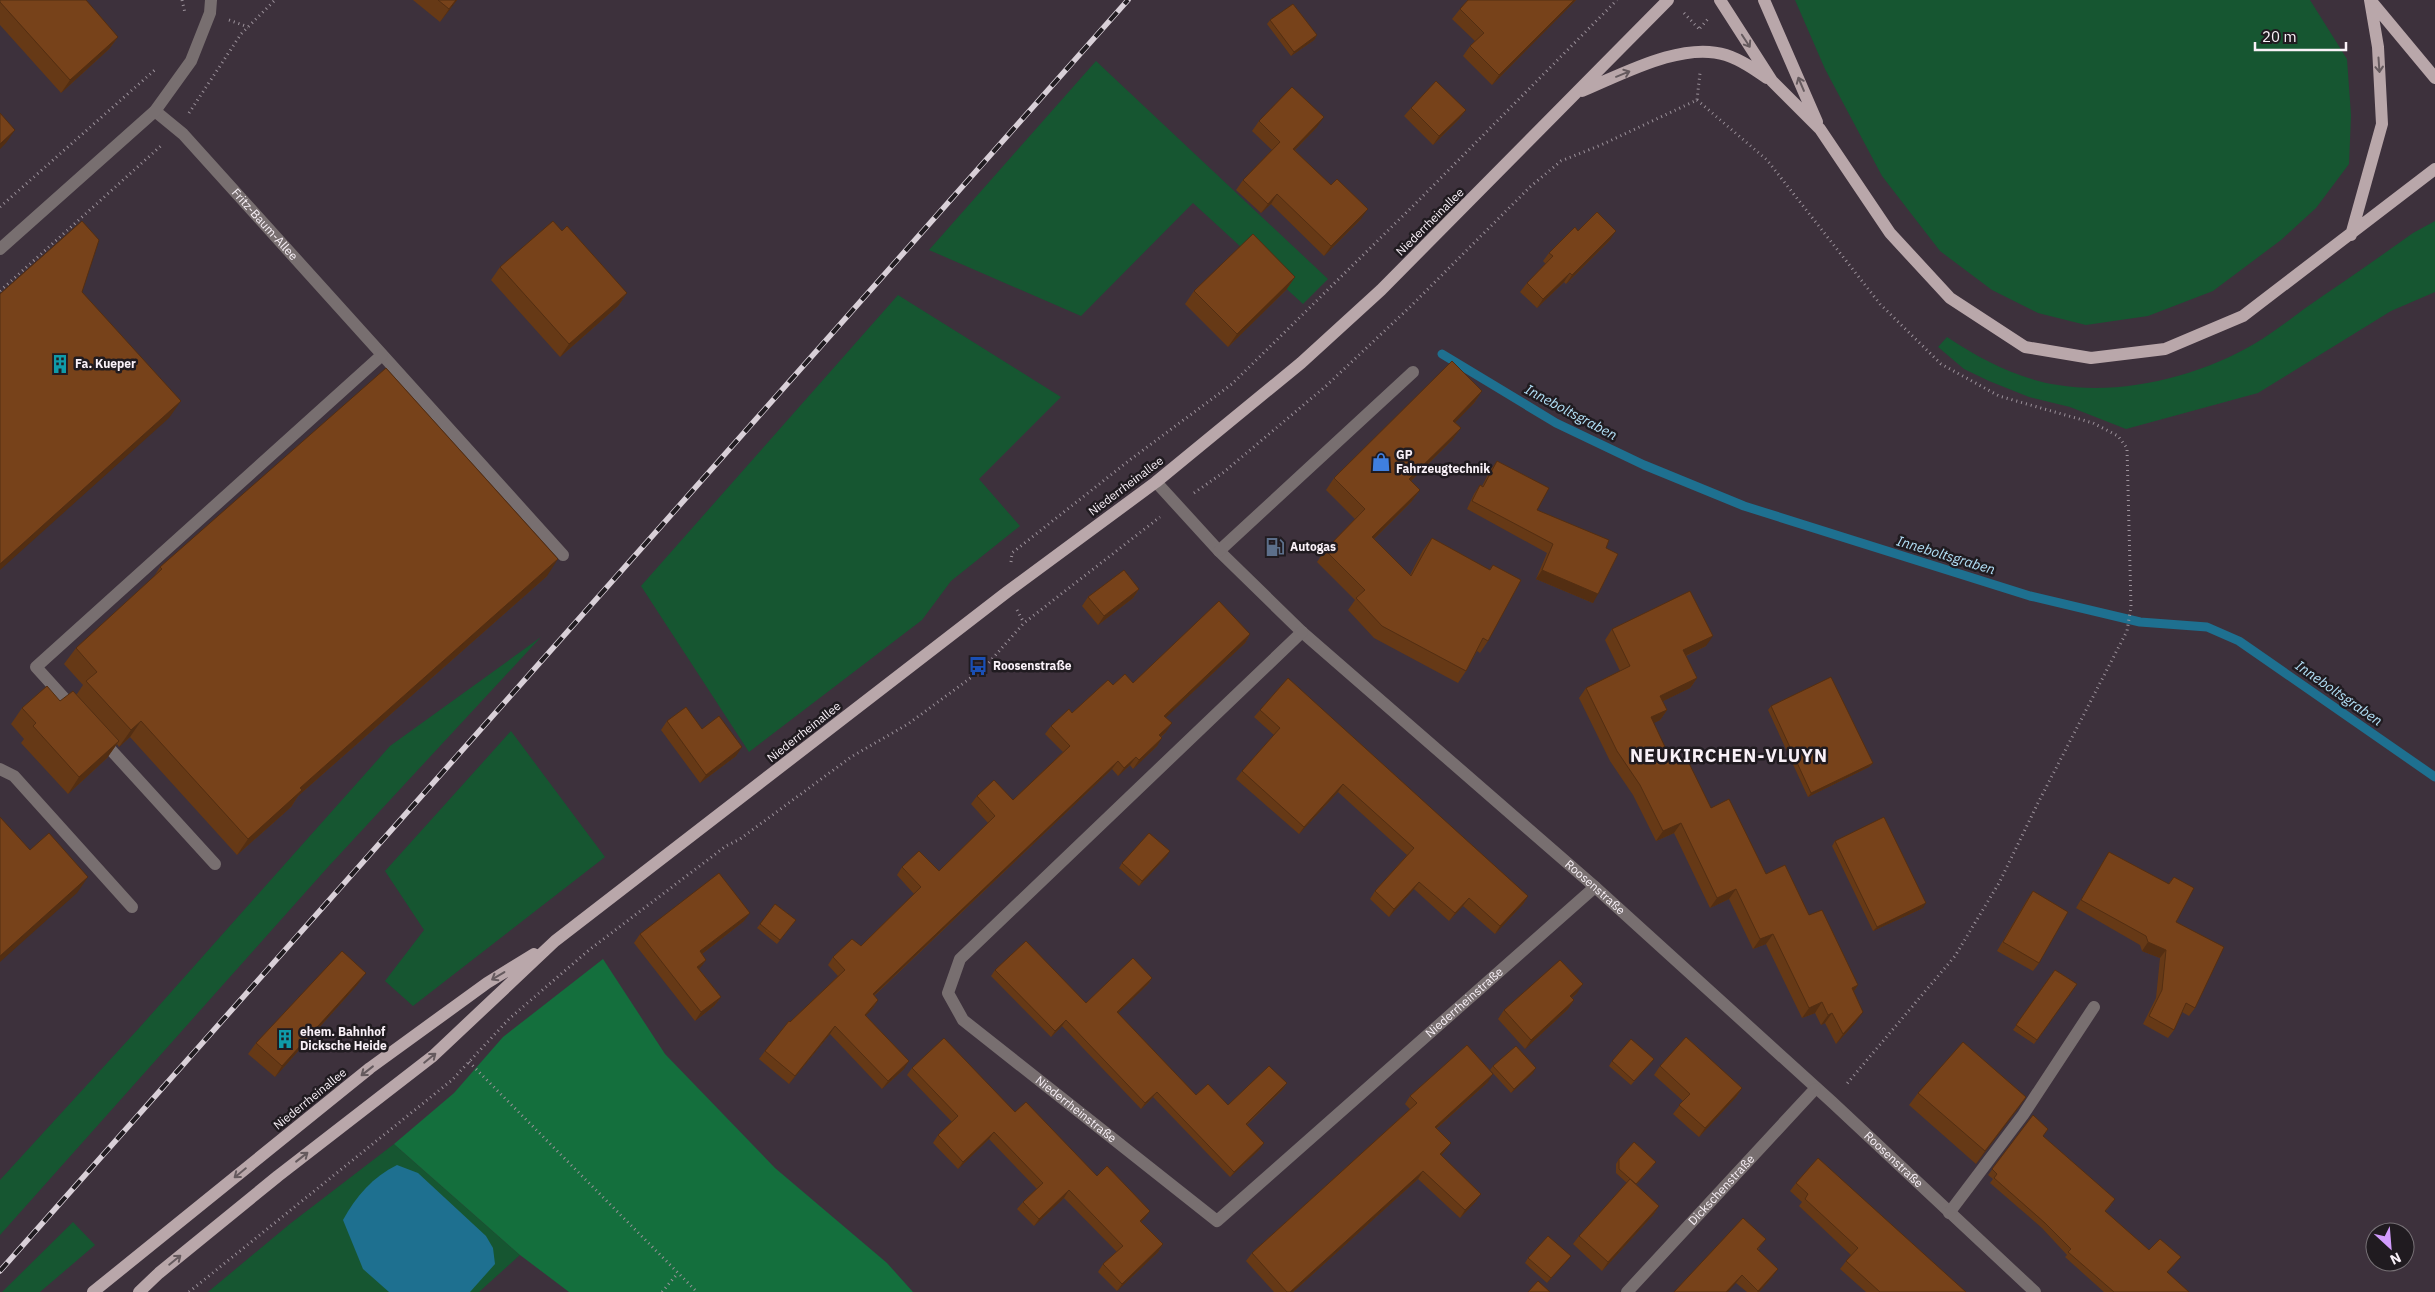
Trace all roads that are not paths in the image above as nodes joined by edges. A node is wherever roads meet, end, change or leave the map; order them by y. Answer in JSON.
{"nodes":[{"id":1,"x":212,"y":0,"type":"edge"},
{"id":2,"x":1668,"y":0,"type":"edge"},
{"id":3,"x":1720,"y":0,"type":"edge"},
{"id":4,"x":1764,"y":0,"type":"edge"},
{"id":5,"x":2370,"y":0,"type":"edge"},
{"id":6,"x":2435,"y":78,"type":"edge"},
{"id":7,"x":1772,"y":81,"type":"junction"},
{"id":8,"x":1578,"y":93,"type":"junction"},
{"id":9,"x":155,"y":111,"type":"junction"},
{"id":10,"x":1820,"y":129,"type":"junction"},
{"id":11,"x":2435,"y":169,"type":"edge"},
{"id":12,"x":2351,"y":235,"type":"junction"},
{"id":13,"x":0,"y":249,"type":"edge"},
{"id":14,"x":382,"y":355,"type":"junction"},
{"id":15,"x":1413,"y":372,"type":"dead end"},
{"id":16,"x":1156,"y":482,"type":"junction"},
{"id":17,"x":1219,"y":551,"type":"junction"},
{"id":18,"x":563,"y":555,"type":"dead end"},
{"id":19,"x":1302,"y":632,"type":"junction"},
{"id":20,"x":83,"y":718,"type":"edge"},
{"id":21,"x":96,"y":733,"type":"edge"},
{"id":22,"x":0,"y":769,"type":"edge"},
{"id":23,"x":215,"y":864,"type":"dead end"},
{"id":24,"x":1595,"y":888,"type":"junction"},
{"id":25,"x":132,"y":907,"type":"dead end"},
{"id":26,"x":555,"y":941,"type":"junction"},
{"id":27,"x":2094,"y":1007,"type":"dead end"},
{"id":28,"x":1815,"y":1089,"type":"junction"},
{"id":29,"x":1949,"y":1213,"type":"junction"},
{"id":30,"x":93,"y":1292,"type":"edge"},
{"id":31,"x":139,"y":1292,"type":"edge"},
{"id":32,"x":1627,"y":1292,"type":"edge"},
{"id":33,"x":2035,"y":1292,"type":"edge"}],
"edges":[{"from":1,"to":9,"type":"street"},
{"from":2,"to":8,"type":"main road","name":"Niederrheinallee"},
{"from":3,"to":7,"type":"main road","one_way":true},
{"from":10,"to":4,"type":"main road","one_way":true},
{"from":5,"to":6,"type":"main road"},
{"from":5,"to":12,"type":"main road","one_way":true},
{"from":8,"to":7,"type":"main road","one_way":true},
{"from":7,"to":10,"type":"main road"},
{"from":8,"to":16,"type":"main road","name":"Niederrheinallee"},
{"from":9,"to":13,"type":"street"},
{"from":9,"to":14,"type":"street","name":"Fritz-Baum-Allee"},
{"from":10,"to":12,"type":"main road"},
{"from":11,"to":12,"type":"main road"},
{"from":14,"to":18,"type":"street","name":"Fritz-Baum-Allee"},
{"from":14,"to":20,"type":"street"},
{"from":15,"to":17,"type":"street"},
{"from":16,"to":17,"type":"street","name":"Roosenstraße"},
{"from":16,"to":26,"type":"main road","name":"Niederrheinallee"},
{"from":17,"to":19,"type":"street","name":"Roosenstraße"},
{"from":19,"to":24,"type":"street","name":"Roosenstraße"},
{"from":19,"to":24,"type":"street","name":"Niederrheinstraße"},
{"from":21,"to":23,"type":"street"},
{"from":22,"to":25,"type":"street"},
{"from":24,"to":28,"type":"street","name":"Roosenstraße"},
{"from":26,"to":30,"type":"main road","name":"Niederrheinallee","one_way":true},
{"from":31,"to":26,"type":"main road","name":"Niederrheinallee","one_way":true},
{"from":27,"to":29,"type":"street"},
{"from":28,"to":29,"type":"street","name":"Roosenstraße"},
{"from":28,"to":32,"type":"street","name":"Dickschenstraße"},
{"from":29,"to":33,"type":"street","name":"Roosenstraße"}]}
